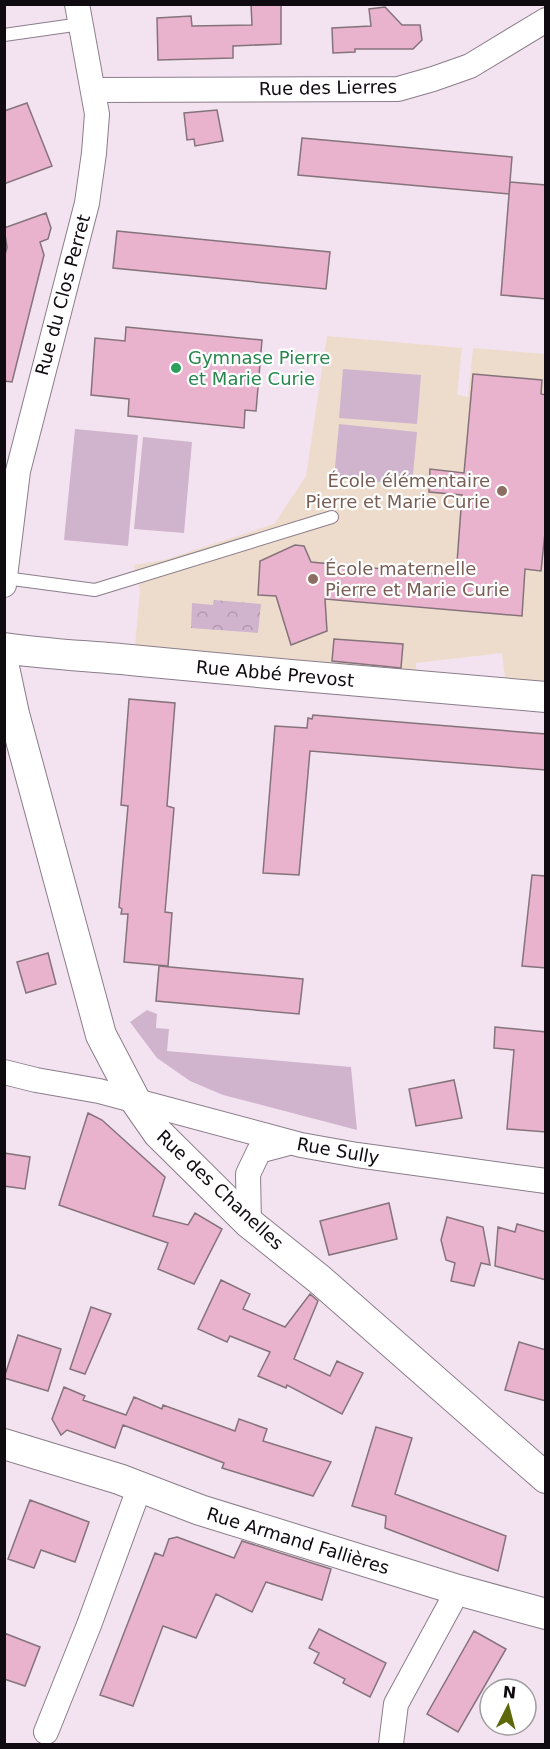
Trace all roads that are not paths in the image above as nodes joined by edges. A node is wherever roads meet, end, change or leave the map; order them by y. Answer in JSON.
{"nodes":[{"id":1,"x":79,"y":14,"type":"edge"},
{"id":2,"x":546,"y":20,"type":"edge"},
{"id":3,"x":4,"y":35,"type":"edge"},
{"id":4,"x":94,"y":90,"type":"junction"},
{"id":5,"x":332,"y":517,"type":"dead end"},
{"id":6,"x":5,"y":578,"type":"edge"},
{"id":7,"x":4,"y":585,"type":"edge"},
{"id":8,"x":4,"y":648,"type":"edge"},
{"id":9,"x":4,"y":667,"type":"edge"},
{"id":10,"x":546,"y":697,"type":"edge"},
{"id":11,"x":4,"y":1072,"type":"edge"},
{"id":12,"x":135,"y":1100,"type":"junction"},
{"id":13,"x":290,"y":1143,"type":"junction"},
{"id":14,"x":546,"y":1181,"type":"edge"},
{"id":15,"x":249,"y":1223,"type":"junction"},
{"id":16,"x":4,"y":1444,"type":"edge"},
{"id":17,"x":546,"y":1479,"type":"edge"},
{"id":18,"x":140,"y":1486,"type":"junction"},
{"id":19,"x":458,"y":1590,"type":"junction"},
{"id":20,"x":546,"y":1614,"type":"edge"},
{"id":21,"x":46,"y":1732,"type":"dead end"},
{"id":22,"x":391,"y":1744,"type":"edge"}],
"edges":[{"from":1,"to":3,"type":"lane"},
{"from":1,"to":4,"type":"street","name":"Rue du Clos Perret"},
{"from":2,"to":4,"type":"street","name":"Rue des Lierres"},
{"from":4,"to":6,"type":"street","name":"Rue du Clos Perret"},
{"from":5,"to":6,"type":"lane"},
{"from":6,"to":7,"type":"street","name":"Rue du Clos Perret"},
{"from":8,"to":10,"type":"street","name":"Rue Abbé Prevost"},
{"from":9,"to":12,"type":"street","name":"Rue des Chanelles"},
{"from":11,"to":12,"type":"street","name":"Rue Sully"},
{"from":12,"to":13,"type":"street","name":"Rue Sully"},
{"from":12,"to":15,"type":"street","name":"Rue des Chanelles"},
{"from":13,"to":14,"type":"street","name":"Rue Sully"},
{"from":13,"to":15,"type":"street"},
{"from":15,"to":17,"type":"street","name":"Rue des Chanelles"},
{"from":16,"to":18,"type":"street","name":"Rue Armand Fallières"},
{"from":18,"to":19,"type":"street","name":"Rue Armand Fallières"},
{"from":18,"to":21,"type":"street"},
{"from":19,"to":20,"type":"street","name":"Rue Armand Fallières"},
{"from":19,"to":22,"type":"street"}]}
